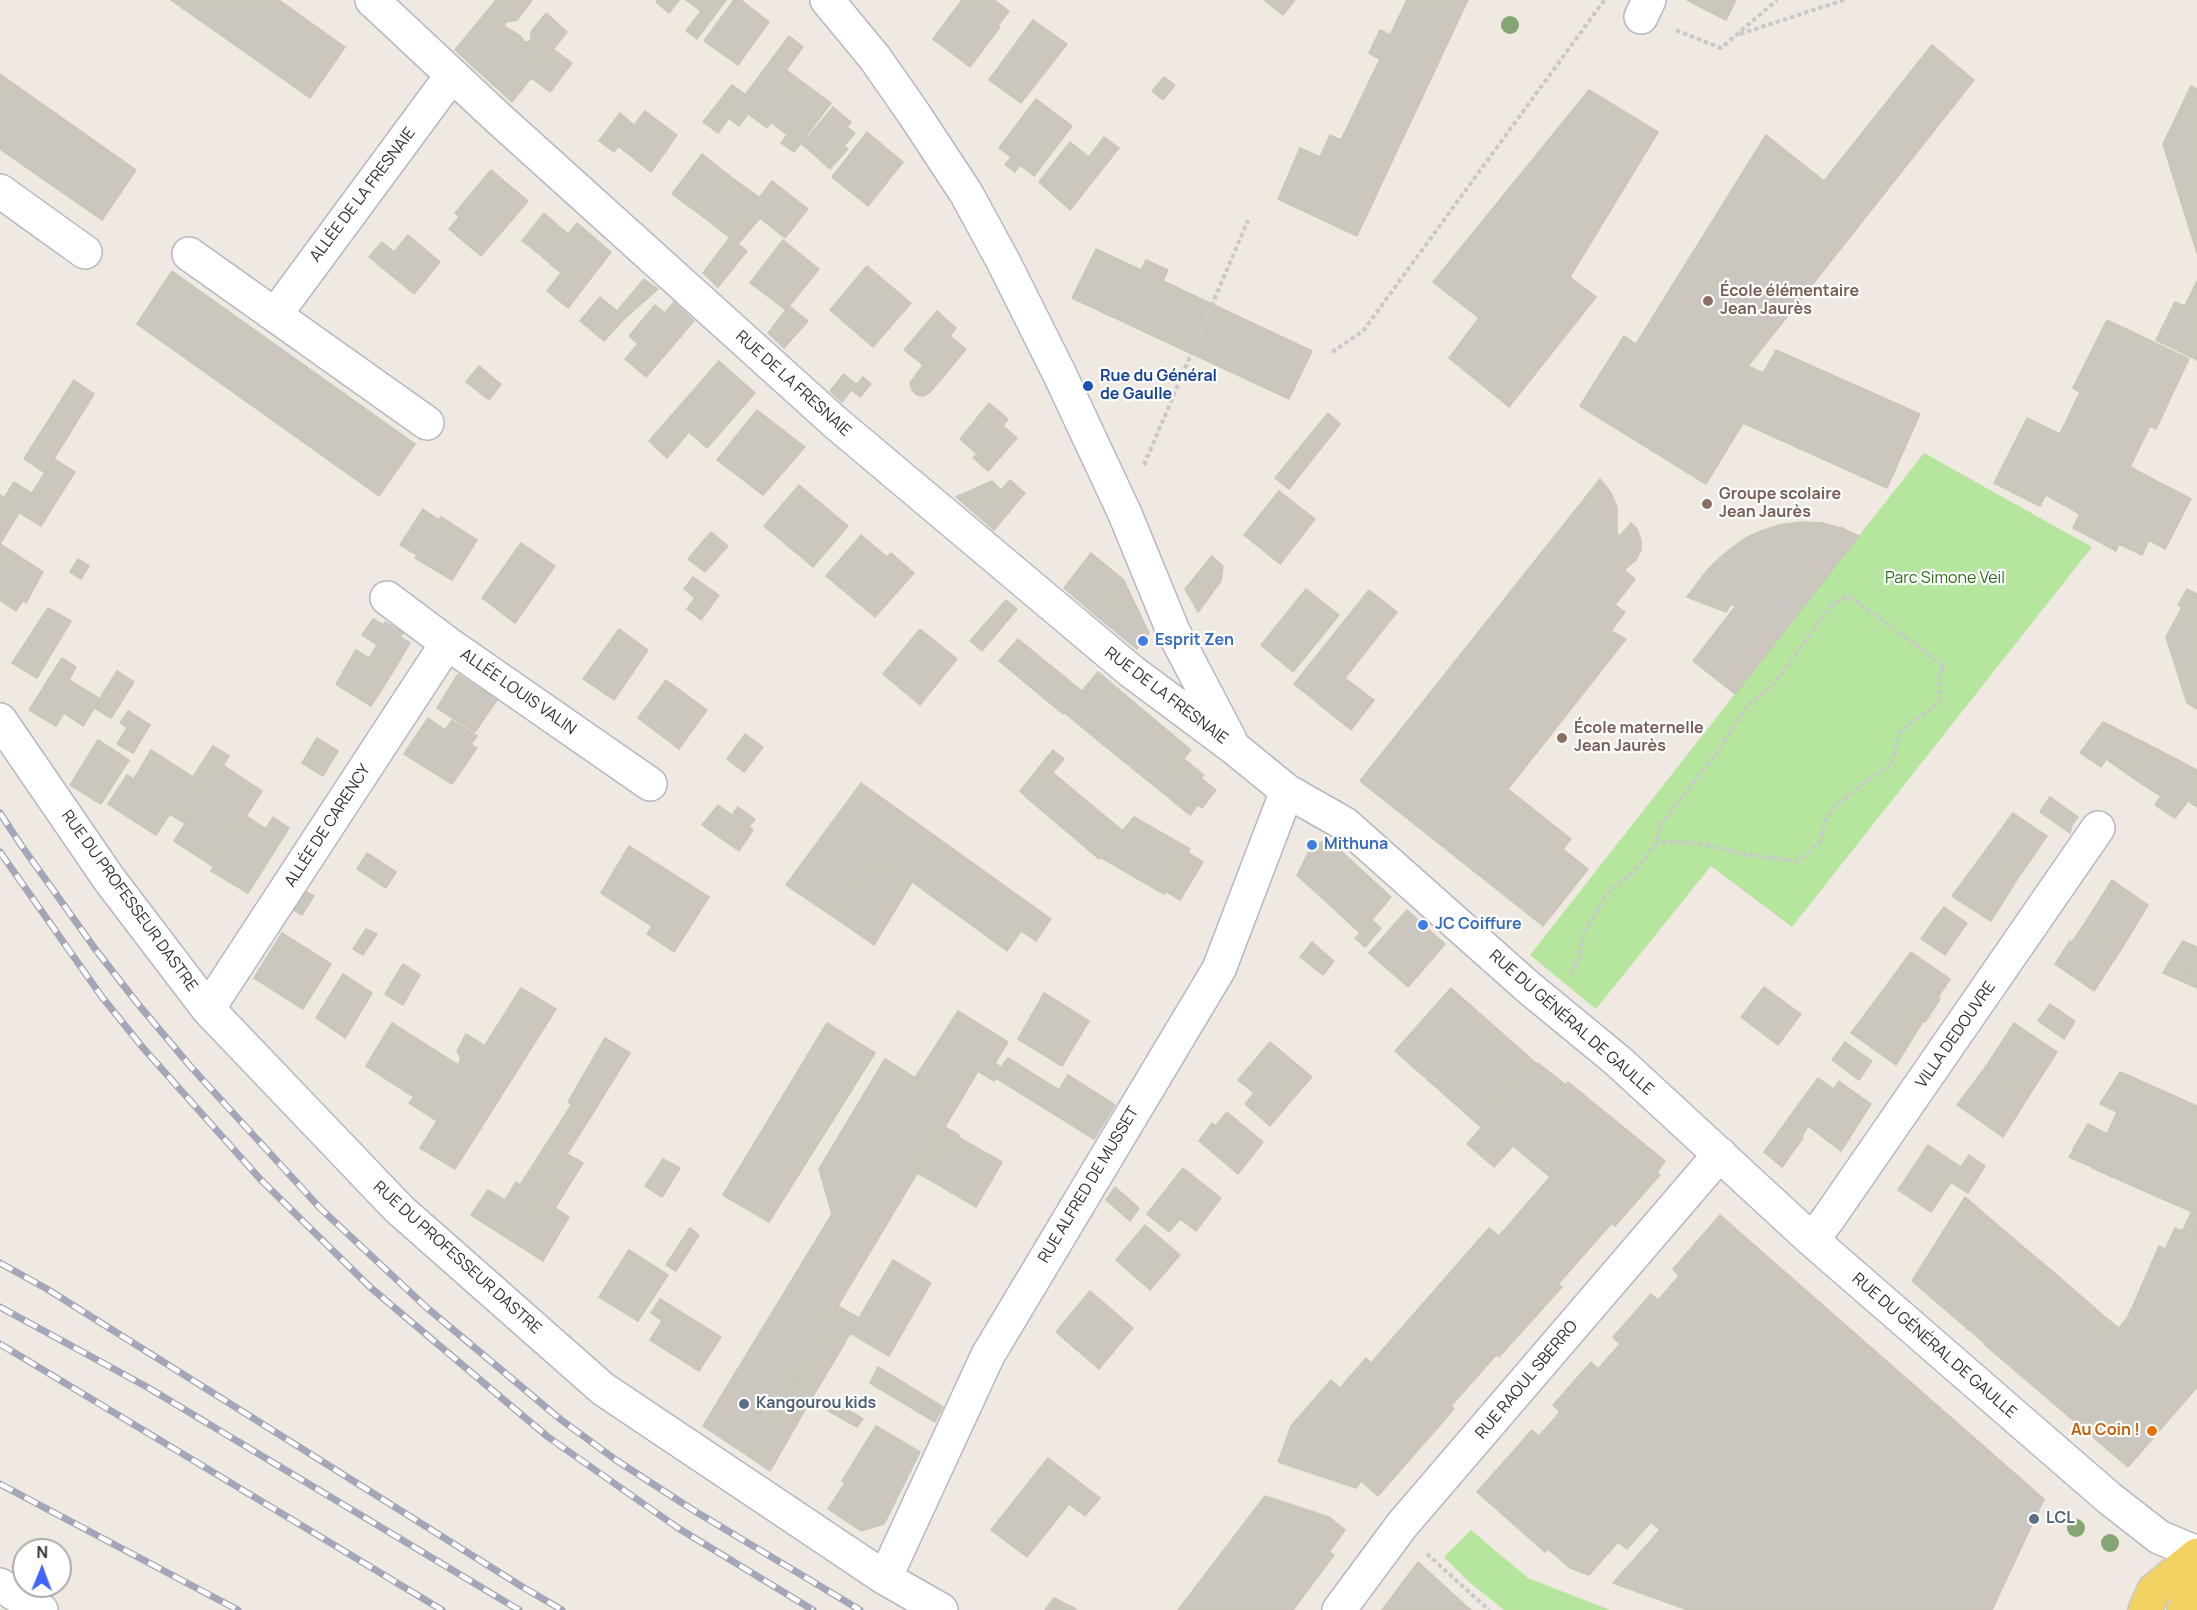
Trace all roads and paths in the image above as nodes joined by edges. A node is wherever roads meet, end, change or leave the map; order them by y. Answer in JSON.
{"nodes":[{"id":1,"x":372,"y":0,"type":"edge"},
{"id":2,"x":827,"y":0,"type":"edge"},
{"id":3,"x":1777,"y":0,"type":"edge"},
{"id":4,"x":1844,"y":0,"type":"edge"},
{"id":5,"x":1645,"y":8,"type":"edge"},
{"id":6,"x":1737,"y":35,"type":"junction"},
{"id":7,"x":452,"y":75,"type":"junction"},
{"id":8,"x":0,"y":191,"type":"edge"},
{"id":9,"x":1248,"y":220,"type":"dead end"},
{"id":10,"x":86,"y":252,"type":"dead end"},
{"id":11,"x":189,"y":254,"type":"dead end"},
{"id":12,"x":274,"y":315,"type":"junction"},
{"id":13,"x":1332,"y":352,"type":"dead end"},
{"id":14,"x":427,"y":423,"type":"dead end"},
{"id":15,"x":1125,"y":514,"type":"junction"},
{"id":16,"x":387,"y":598,"type":"dead end"},
{"id":17,"x":447,"y":643,"type":"junction"},
{"id":18,"x":0,"y":720,"type":"edge"},
{"id":19,"x":1233,"y":747,"type":"junction"},
{"id":20,"x":650,"y":784,"type":"dead end"},
{"id":21,"x":1287,"y":791,"type":"junction"},
{"id":22,"x":2098,"y":828,"type":"dead end"},
{"id":23,"x":1657,"y":842,"type":"junction"},
{"id":24,"x":1567,"y":979,"type":"dead end"},
{"id":25,"x":208,"y":1009,"type":"junction"},
{"id":26,"x":1720,"y":1154,"type":"junction"},
{"id":27,"x":1812,"y":1240,"type":"junction"},
{"id":28,"x":1425,"y":1552,"type":"dead end"},
{"id":29,"x":2197,"y":1554,"type":"edge"},
{"id":30,"x":2197,"y":1562,"type":"edge"},
{"id":31,"x":885,"y":1578,"type":"junction"},
{"id":32,"x":0,"y":1586,"type":"edge"},
{"id":33,"x":41,"y":1610,"type":"edge"},
{"id":34,"x":941,"y":1610,"type":"edge"},
{"id":35,"x":1339,"y":1610,"type":"edge"},
{"id":36,"x":1489,"y":1610,"type":"edge"},
{"id":37,"x":2145,"y":1610,"type":"edge"},
{"id":38,"x":2184,"y":1610,"type":"edge"}],
"edges":[{"from":1,"to":7,"type":"street","name":"RUE DE LA FRESNAIE"},
{"from":2,"to":15,"type":"street","name":"RUE DU GÉNÉRAL DE GAULLE"},
{"from":3,"to":6,"type":"path"},
{"from":4,"to":6,"type":"path"},
{"from":5,"to":6,"type":"path"},
{"from":5,"to":13,"type":"path"},
{"from":7,"to":12,"type":"street","name":"ALLÉE DE LA FRESNAIE"},
{"from":7,"to":19,"type":"street","name":"RUE DE LA FRESNAIE"},
{"from":8,"to":10,"type":"street"},
{"from":9,"to":15,"type":"path"},
{"from":11,"to":12,"type":"street"},
{"from":12,"to":14,"type":"street"},
{"from":15,"to":19,"type":"street","name":"RUE DU GÉNÉRAL DE GAULLE"},
{"from":16,"to":17,"type":"street","name":"ALLÉE LOUIS VALIN"},
{"from":17,"to":20,"type":"street","name":"ALLÉE LOUIS VALIN"},
{"from":17,"to":25,"type":"street","name":"ALLÉE DE CARENCY"},
{"from":18,"to":25,"type":"street","name":"RUE DU PROFESSEUR DASTRE"},
{"from":19,"to":21,"type":"street","name":"RUE DU GÉNÉRAL DE GAULLE"},
{"from":21,"to":26,"type":"street","name":"RUE DU GÉNÉRAL DE GAULLE"},
{"from":21,"to":31,"type":"street","name":"RUE ALFRED DE MUSSET"},
{"from":22,"to":27,"type":"street","name":"VILLA DEDOUVRE"},
{"from":23,"to":23,"type":"path"},
{"from":23,"to":24,"type":"path"},
{"from":25,"to":31,"type":"street","name":"RUE DU PROFESSEUR DASTRE"},
{"from":26,"to":27,"type":"street","name":"RUE DU GÉNÉRAL DE GAULLE"},
{"from":26,"to":35,"type":"street","name":"RUE RAOUL SBERRO"},
{"from":27,"to":29,"type":"street","name":"RUE DU GÉNÉRAL DE GAULLE"},
{"from":28,"to":36,"type":"path"},
{"from":29,"to":37,"type":"main road"},
{"from":30,"to":38,"type":"main road"},
{"from":31,"to":34,"type":"street","name":"RUE DU PROFESSEUR DASTRE"},
{"from":32,"to":33,"type":"street"}]}
